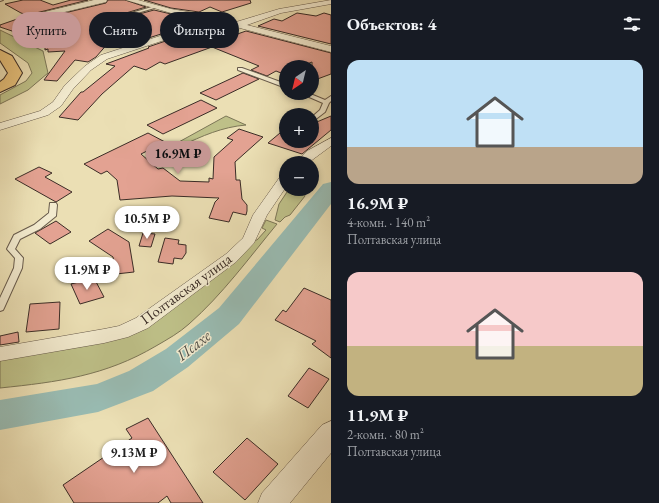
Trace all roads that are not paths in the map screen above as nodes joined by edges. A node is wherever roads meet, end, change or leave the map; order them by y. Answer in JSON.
{"nodes":[{"id":1,"x":102,"y":0,"type":"edge"},
{"id":2,"x":130,"y":0,"type":"edge"},
{"id":3,"x":331,"y":2,"type":"edge"},
{"id":4,"x":156,"y":7,"type":"junction"},
{"id":5,"x":55,"y":12,"type":"edge"},
{"id":6,"x":138,"y":12,"type":"edge"},
{"id":7,"x":181,"y":12,"type":"edge"},
{"id":8,"x":239,"y":24,"type":"edge"},
{"id":9,"x":239,"y":26,"type":"edge"},
{"id":10,"x":160,"y":39,"type":"edge"},
{"id":11,"x":331,"y":49,"type":"edge"},
{"id":12,"x":0,"y":54,"type":"edge"},
{"id":13,"x":240,"y":69,"type":"dead end"},
{"id":14,"x":279,"y":83,"type":"edge"},
{"id":15,"x":0,"y":88,"type":"edge"},
{"id":16,"x":331,"y":98,"type":"edge"},
{"id":17,"x":319,"y":99,"type":"edge"},
{"id":18,"x":326,"y":102,"type":"junction"},
{"id":19,"x":319,"y":114,"type":"edge"},
{"id":20,"x":0,"y":127,"type":"edge"},
{"id":21,"x":331,"y":141,"type":"edge"},
{"id":22,"x":309,"y":156,"type":"edge"},
{"id":23,"x":279,"y":187,"type":"edge"},
{"id":24,"x":53,"y":205,"type":"dead end"},
{"id":25,"x":0,"y":308,"type":"edge"},
{"id":26,"x":0,"y":354,"type":"edge"},
{"id":27,"x":331,"y":433,"type":"edge"},
{"id":28,"x":272,"y":503,"type":"edge"}],
"edges":[{"from":1,"to":5,"type":"street"},
{"from":2,"to":4,"type":"street"},
{"from":3,"to":8,"type":"street"},
{"from":4,"to":6,"type":"lane"},
{"from":4,"to":7,"type":"street"},
{"from":9,"to":11,"type":"street"},
{"from":10,"to":20,"type":"street"},
{"from":12,"to":15,"type":"main road"},
{"from":13,"to":14,"type":"lane"},
{"from":16,"to":18,"type":"lane"},
{"from":17,"to":18,"type":"lane"},
{"from":18,"to":19,"type":"lane"},
{"from":21,"to":22,"type":"street"},
{"from":23,"to":26,"type":"street","name":"Полтавская улица"},
{"from":24,"to":25,"type":"lane"},
{"from":27,"to":28,"type":"street"}]}
